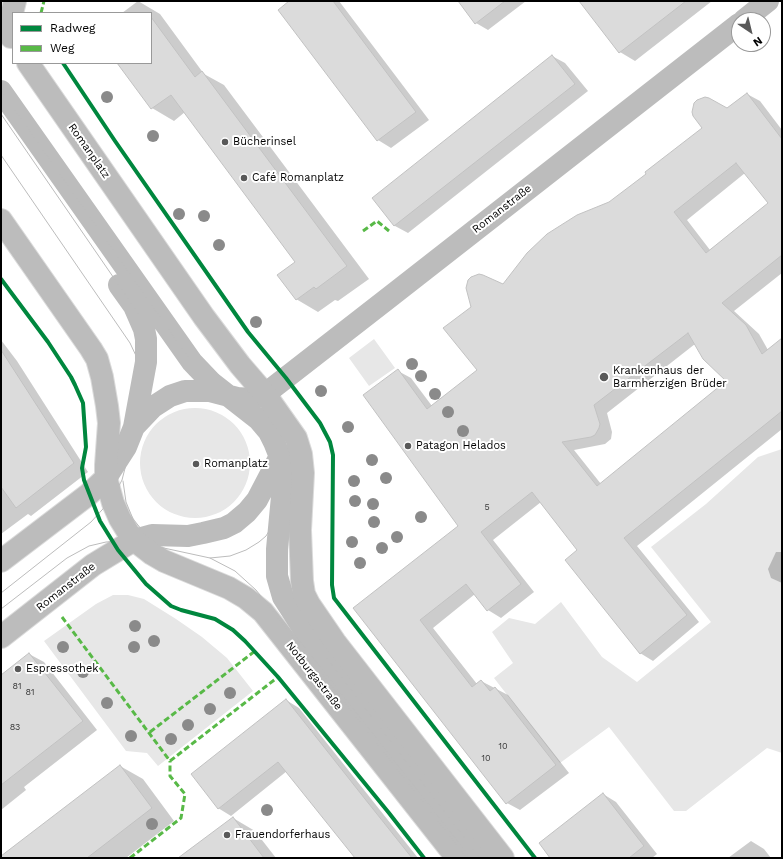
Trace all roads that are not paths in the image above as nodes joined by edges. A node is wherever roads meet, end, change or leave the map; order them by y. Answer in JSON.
{"nodes":[{"id":1,"x":16,"y":1,"type":"edge"},
{"id":2,"x":768,"y":1,"type":"edge"},
{"id":3,"x":13,"y":12,"type":"edge"},
{"id":4,"x":754,"y":12,"type":"edge"},
{"id":5,"x":12,"y":14,"type":"edge"},
{"id":6,"x":731,"y":30,"type":"edge"},
{"id":7,"x":8,"y":37,"type":"edge"},
{"id":8,"x":29,"y":64,"type":"edge"},
{"id":9,"x":1,"y":91,"type":"edge"},
{"id":10,"x":1,"y":115,"type":"edge"},
{"id":11,"x":1,"y":220,"type":"edge"},
{"id":12,"x":265,"y":394,"type":"junction"},
{"id":13,"x":228,"y":396,"type":"junction"},
{"id":14,"x":134,"y":427,"type":"junction"},
{"id":15,"x":292,"y":432,"type":"junction"},
{"id":16,"x":280,"y":457,"type":"junction"},
{"id":17,"x":106,"y":478,"type":"junction"},
{"id":18,"x":134,"y":540,"type":"junction"},
{"id":19,"x":1,"y":561,"type":"edge"},
{"id":20,"x":302,"y":581,"type":"junction"},
{"id":21,"x":302,"y":628,"type":"junction"},
{"id":22,"x":1,"y":637,"type":"edge"},
{"id":23,"x":457,"y":858,"type":"edge"},
{"id":24,"x":478,"y":858,"type":"edge"},
{"id":25,"x":503,"y":858,"type":"edge"}],
"edges":[{"from":1,"to":3,"type":"main road"},
{"from":2,"to":4,"type":"main road"},
{"from":5,"to":7,"type":"main road"},
{"from":6,"to":12,"type":"main road","name":"Romanstraße"},
{"from":8,"to":12,"type":"main road","name":"Romanplatz"},
{"from":9,"to":13,"type":"main road"},
{"from":10,"to":14,"type":"main road"},
{"from":11,"to":17,"type":"main road"},
{"from":12,"to":13,"type":"main road"},
{"from":12,"to":15,"type":"main road","name":"Romanplatz"},
{"from":13,"to":14,"type":"main road"},
{"from":13,"to":16,"type":"main road"},
{"from":14,"to":17,"type":"main road"},
{"from":15,"to":16,"type":"main road","name":"Romanstraße"},
{"from":15,"to":20,"type":"main road","name":"Romanplatz"},
{"from":16,"to":18,"type":"main road","name":"Romanstraße"},
{"from":16,"to":21,"type":"main road"},
{"from":17,"to":18,"type":"main road"},
{"from":17,"to":19,"type":"main road"},
{"from":18,"to":22,"type":"main road","name":"Romanstraße"},
{"from":18,"to":23,"type":"main road","name":"Notburgastraße"},
{"from":20,"to":21,"type":"main road"},
{"from":20,"to":25,"type":"main road"},
{"from":21,"to":24,"type":"main road"}]}
